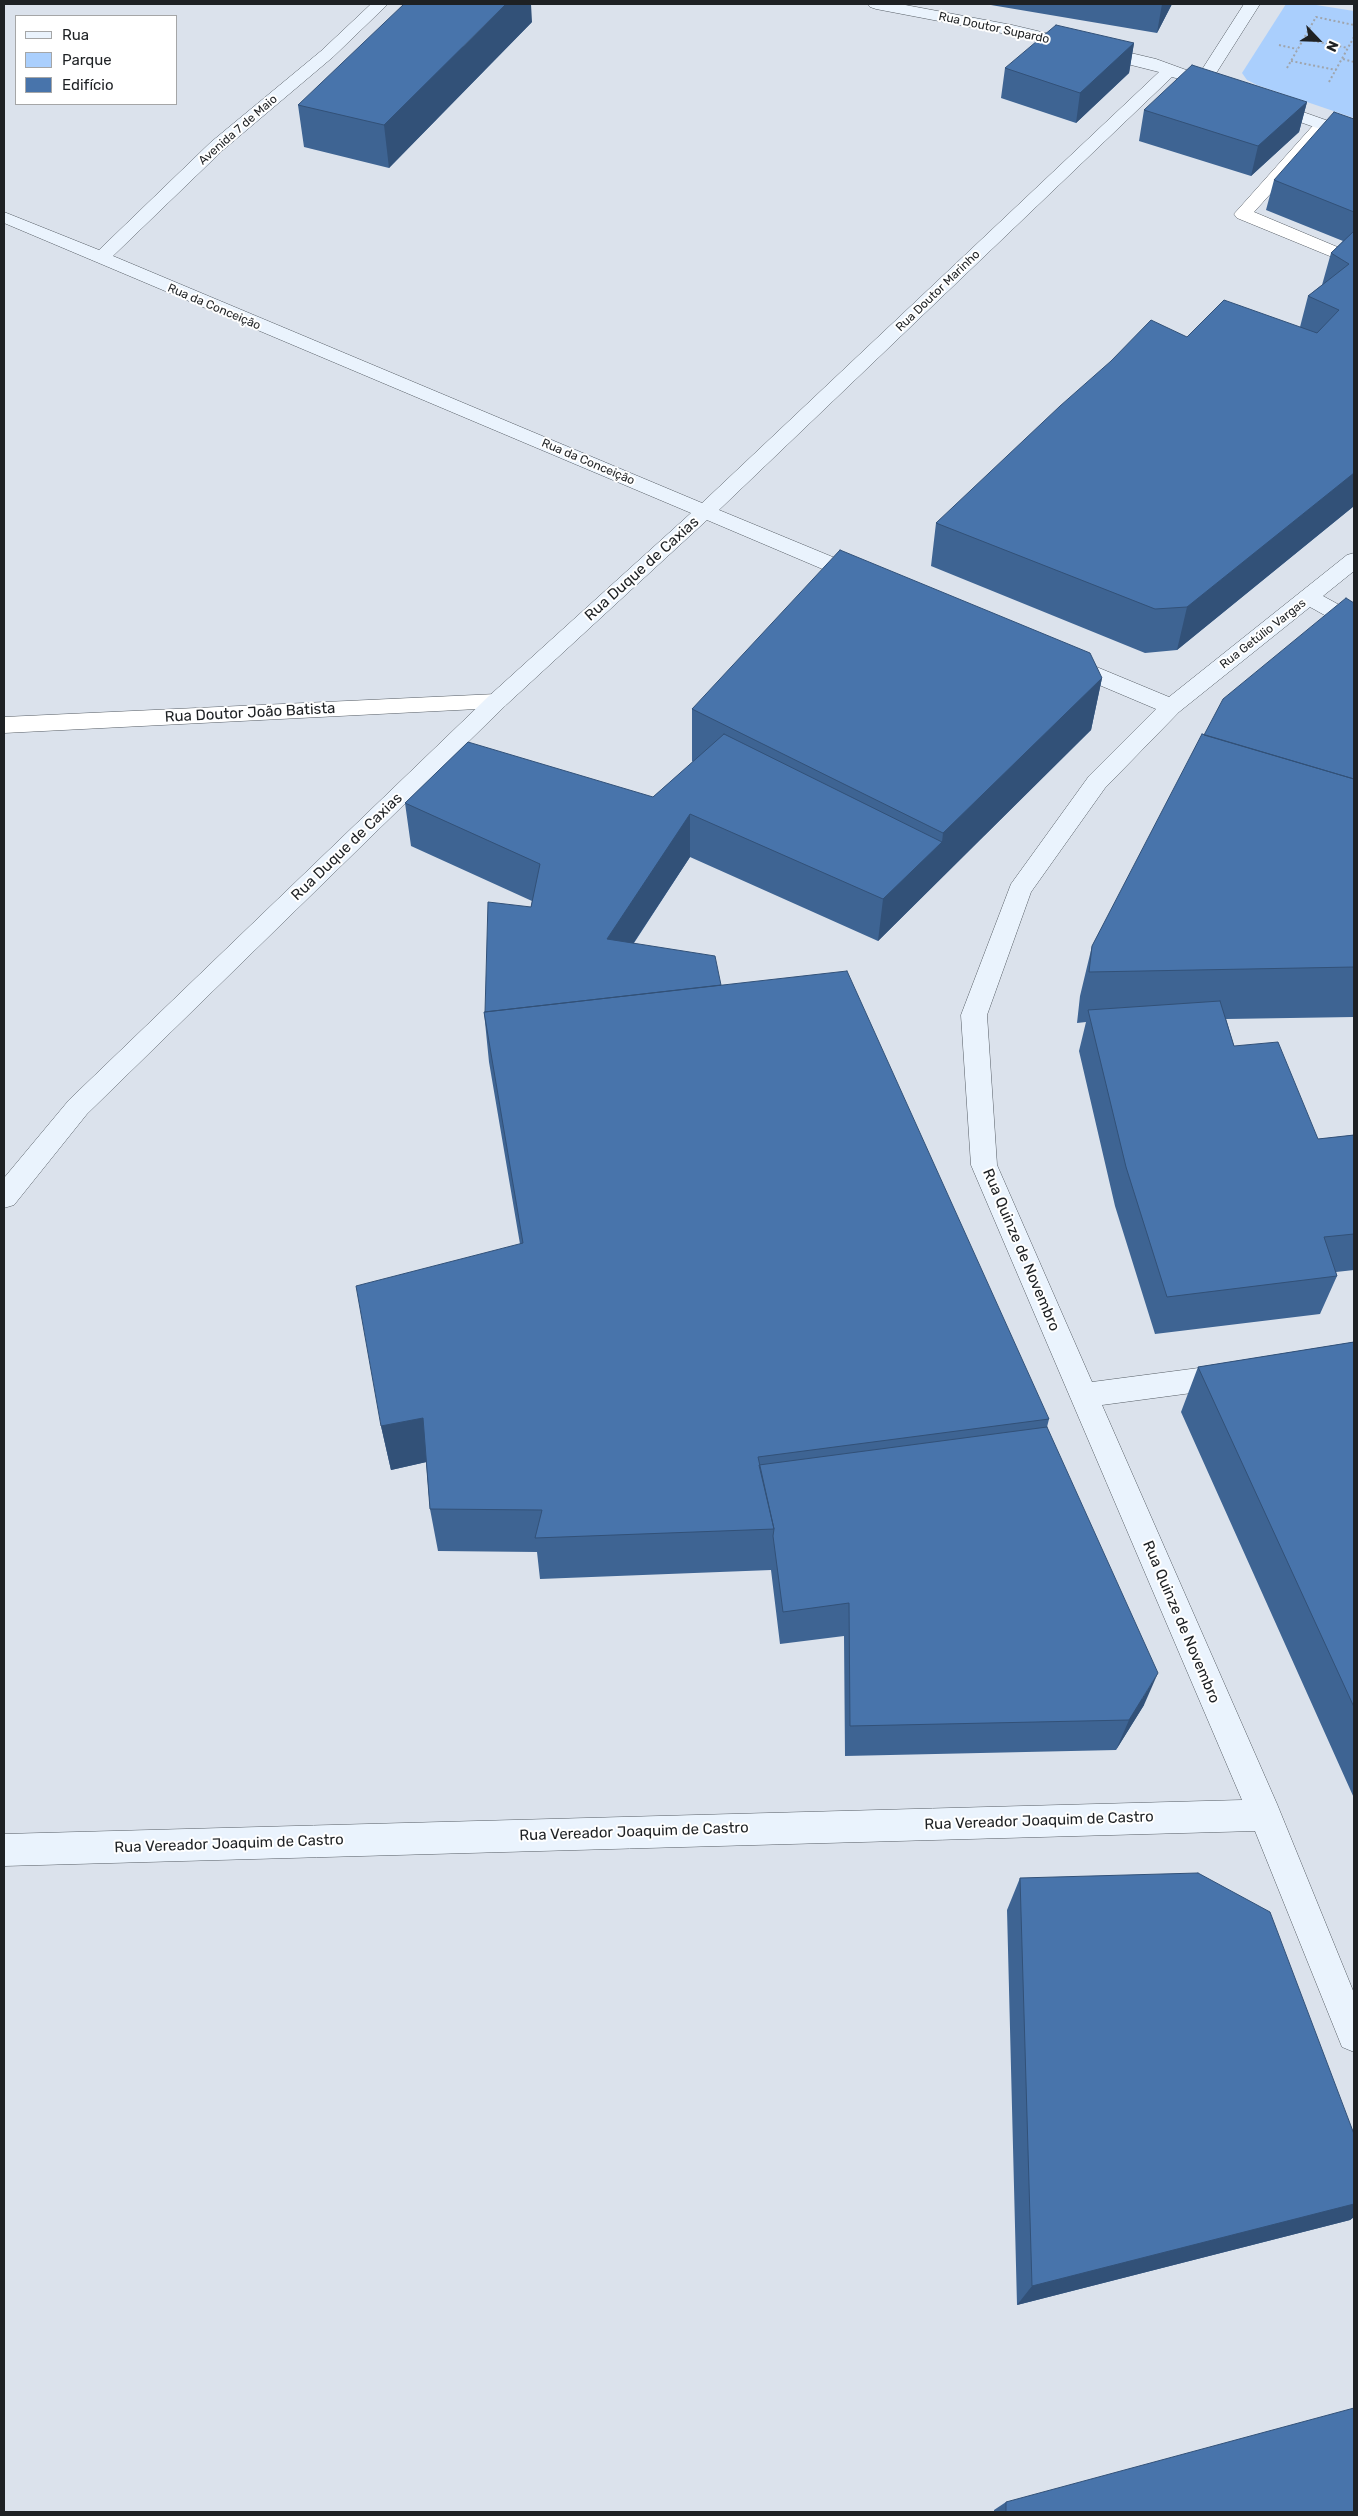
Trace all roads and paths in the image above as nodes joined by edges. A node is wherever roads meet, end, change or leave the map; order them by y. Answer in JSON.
{"nodes":[{"id":1,"x":380,"y":4,"type":"edge"},
{"id":2,"x":876,"y":4,"type":"edge"},
{"id":3,"x":1252,"y":4,"type":"edge"},
{"id":4,"x":1354,"y":25,"type":"edge"},
{"id":5,"x":1354,"y":37,"type":"edge"},
{"id":6,"x":1304,"y":38,"type":"junction"},
{"id":7,"x":1348,"y":48,"type":"junction"},
{"id":8,"x":1343,"y":59,"type":"junction"},
{"id":9,"x":1291,"y":61,"type":"junction"},
{"id":10,"x":1354,"y":62,"type":"edge"},
{"id":11,"x":1170,"y":70,"type":"junction"},
{"id":12,"x":1336,"y":70,"type":"junction"},
{"id":13,"x":1285,"y":71,"type":"dead end"},
{"id":14,"x":1202,"y":82,"type":"junction"},
{"id":15,"x":1327,"y":86,"type":"dead end"},
{"id":16,"x":1220,"y":88,"type":"edge"},
{"id":17,"x":1258,"y":101,"type":"edge"},
{"id":18,"x":1323,"y":125,"type":"junction"},
{"id":19,"x":1354,"y":136,"type":"edge"},
{"id":20,"x":4,"y":218,"type":"edge"},
{"id":21,"x":100,"y":260,"type":"junction"},
{"id":22,"x":1354,"y":260,"type":"edge"},
{"id":23,"x":705,"y":511,"type":"junction"},
{"id":24,"x":1354,"y":560,"type":"edge"},
{"id":25,"x":875,"y":583,"type":"edge"},
{"id":26,"x":1309,"y":597,"type":"junction"},
{"id":27,"x":1354,"y":622,"type":"edge"},
{"id":28,"x":1045,"y":654,"type":"edge"},
{"id":29,"x":497,"y":701,"type":"junction"},
{"id":30,"x":1172,"y":707,"type":"junction"},
{"id":31,"x":4,"y":725,"type":"edge"},
{"id":32,"x":4,"y":1197,"type":"edge"},
{"id":33,"x":1257,"y":1372,"type":"edge"},
{"id":34,"x":1083,"y":1395,"type":"junction"},
{"id":35,"x":1265,"y":1815,"type":"junction"},
{"id":36,"x":4,"y":1850,"type":"edge"},
{"id":37,"x":1354,"y":2035,"type":"edge"}],
"edges":[{"from":1,"to":21,"type":"main road","name":"Avenida 7 de Maio"},
{"from":2,"to":11,"type":"main road","name":"Rua Doutor Supardo"},
{"from":3,"to":14,"type":"main road"},
{"from":4,"to":6,"type":"path"},
{"from":5,"to":7,"type":"path"},
{"from":6,"to":7,"type":"path"},
{"from":6,"to":9,"type":"path"},
{"from":7,"to":8,"type":"path"},
{"from":8,"to":10,"type":"path"},
{"from":8,"to":12,"type":"path"},
{"from":9,"to":12,"type":"path"},
{"from":9,"to":13,"type":"path"},
{"from":11,"to":14,"type":"main road","name":"Rua Doutor Supardo"},
{"from":11,"to":23,"type":"main road","name":"Rua Doutor Marinho"},
{"from":12,"to":15,"type":"path"},
{"from":14,"to":16,"type":"main road","name":"Rua Doutor Supardo"},
{"from":17,"to":18,"type":"main road"},
{"from":18,"to":19,"type":"main road"},
{"from":18,"to":22,"type":"street"},
{"from":20,"to":21,"type":"main road","name":"Rua da Conceição"},
{"from":21,"to":23,"type":"main road","name":"Rua da Conceição"},
{"from":23,"to":25,"type":"main road","name":"Rua da Conceição"},
{"from":23,"to":29,"type":"main road","name":"Rua Duque de Caxias"},
{"from":24,"to":26,"type":"main road","name":"Rua Getúlio Vargas"},
{"from":26,"to":27,"type":"main road"},
{"from":26,"to":30,"type":"main road","name":"Rua Getúlio Vargas"},
{"from":28,"to":30,"type":"main road"},
{"from":29,"to":31,"type":"street","name":"Rua Doutor João Batista"},
{"from":29,"to":32,"type":"main road","name":"Rua Duque de Caxias"},
{"from":30,"to":34,"type":"main road","name":"Rua Quinze de Novembro"},
{"from":33,"to":34,"type":"main road"},
{"from":34,"to":35,"type":"main road","name":"Rua Quinze de Novembro"},
{"from":35,"to":36,"type":"main road","name":"Rua Vereador Joaquim de Castro"},
{"from":35,"to":37,"type":"main road","name":"Rua Quinze de Novembro"}]}
